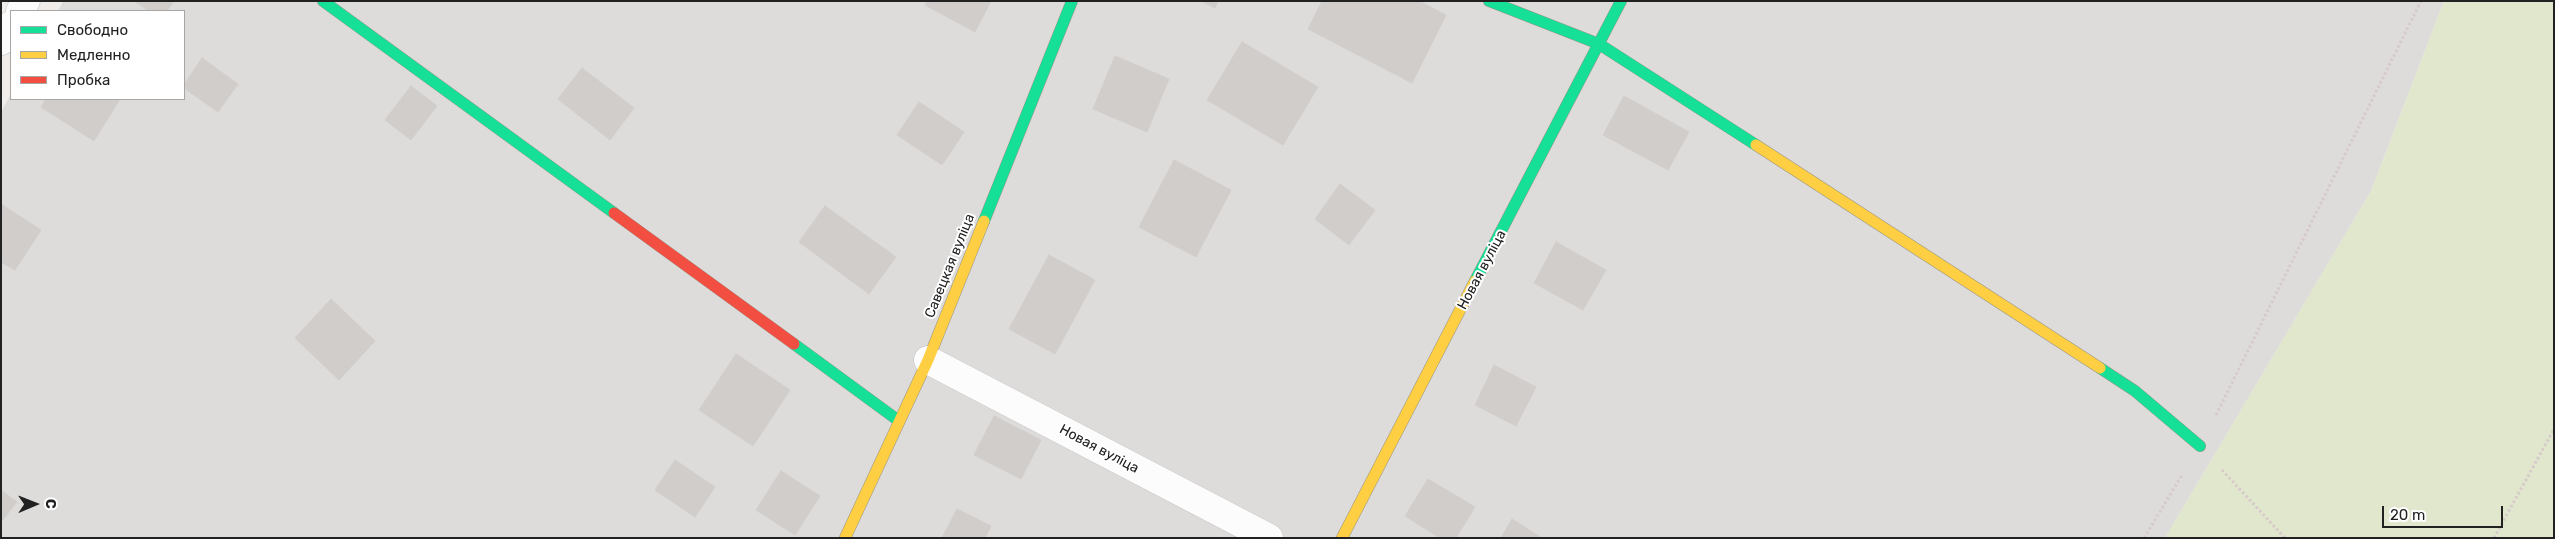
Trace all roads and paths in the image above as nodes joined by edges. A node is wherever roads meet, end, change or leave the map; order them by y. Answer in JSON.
{"nodes":[{"id":1,"x":323,"y":1,"type":"edge"},
{"id":2,"x":1072,"y":1,"type":"edge"},
{"id":3,"x":1489,"y":1,"type":"edge"},
{"id":4,"x":1621,"y":1,"type":"edge"},
{"id":5,"x":2421,"y":1,"type":"edge"},
{"id":6,"x":10,"y":27,"type":"edge"},
{"id":7,"x":1,"y":41,"type":"edge"},
{"id":8,"x":1599,"y":44,"type":"junction"},
{"id":9,"x":928,"y":360,"type":"junction"},
{"id":10,"x":900,"y":421,"type":"junction"},
{"id":11,"x":2554,"y":429,"type":"edge"},
{"id":12,"x":2200,"y":446,"type":"junction"},
{"id":13,"x":845,"y":538,"type":"edge"},
{"id":14,"x":1269,"y":538,"type":"edge"},
{"id":15,"x":1342,"y":538,"type":"edge"},
{"id":16,"x":2144,"y":538,"type":"edge"},
{"id":17,"x":2285,"y":538,"type":"edge"},
{"id":18,"x":2494,"y":538,"type":"edge"}],
"edges":[{"from":1,"to":10,"type":"street"},
{"from":2,"to":9,"type":"street","name":"Савецкая вуліца"},
{"from":3,"to":8,"type":"street"},
{"from":4,"to":8,"type":"street","name":"Новая вуліца"},
{"from":5,"to":12,"type":"path"},
{"from":6,"to":7,"type":"street"},
{"from":8,"to":12,"type":"street"},
{"from":8,"to":15,"type":"street","name":"Новая вуліца"},
{"from":9,"to":10,"type":"street","name":"Савецкая вуліца"},
{"from":9,"to":14,"type":"street","name":"Новая вуліца"},
{"from":10,"to":13,"type":"street","name":"Савецкая вуліца"},
{"from":11,"to":18,"type":"path"},
{"from":12,"to":16,"type":"path"},
{"from":12,"to":17,"type":"path"}]}
